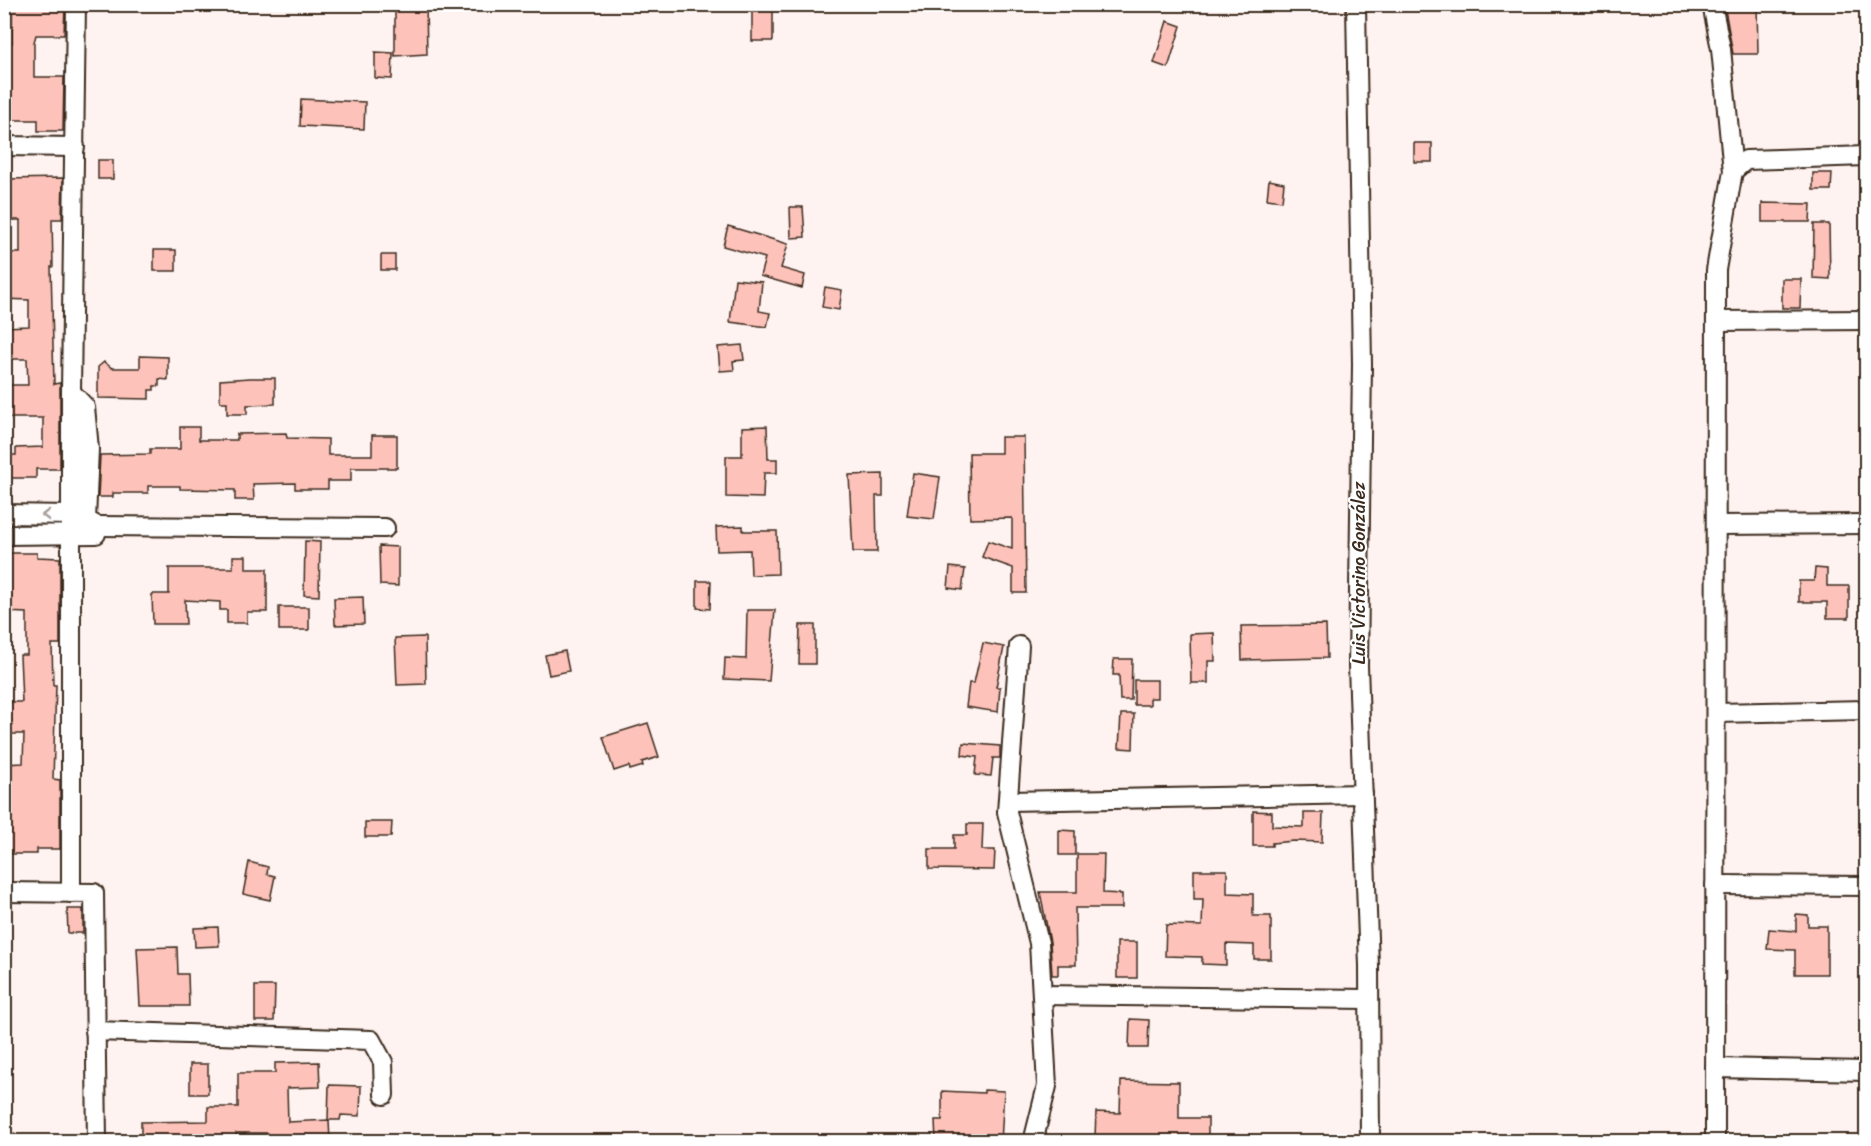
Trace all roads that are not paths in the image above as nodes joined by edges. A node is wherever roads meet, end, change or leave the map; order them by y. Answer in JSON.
{"nodes":[{"id":1,"x":76,"y":4,"type":"edge"},
{"id":2,"x":1356,"y":4,"type":"edge"},
{"id":3,"x":1712,"y":4,"type":"edge"},
{"id":4,"x":4,"y":146,"type":"edge"},
{"id":5,"x":75,"y":147,"type":"junction"},
{"id":6,"x":1866,"y":156,"type":"edge"},
{"id":7,"x":1733,"y":171,"type":"junction"},
{"id":8,"x":1866,"y":320,"type":"edge"},
{"id":9,"x":1716,"y":321,"type":"junction"},
{"id":10,"x":4,"y":514,"type":"edge"},
{"id":11,"x":88,"y":524,"type":"junction"},
{"id":12,"x":1866,"y":524,"type":"edge"},
{"id":13,"x":1716,"y":525,"type":"junction"},
{"id":14,"x":384,"y":528,"type":"dead end"},
{"id":15,"x":4,"y":535,"type":"edge"},
{"id":16,"x":71,"y":535,"type":"junction"},
{"id":17,"x":1019,"y":646,"type":"dead end"},
{"id":18,"x":1866,"y":710,"type":"edge"},
{"id":19,"x":1716,"y":713,"type":"junction"},
{"id":20,"x":1362,"y":794,"type":"junction"},
{"id":21,"x":1008,"y":801,"type":"junction"},
{"id":22,"x":1715,"y":885,"type":"junction"},
{"id":23,"x":1866,"y":886,"type":"edge"},
{"id":24,"x":4,"y":892,"type":"edge"},
{"id":25,"x":71,"y":893,"type":"junction"},
{"id":26,"x":1042,"y":995,"type":"junction"},
{"id":27,"x":1369,"y":999,"type":"junction"},
{"id":28,"x":95,"y":1031,"type":"junction"},
{"id":29,"x":1715,"y":1068,"type":"junction"},
{"id":30,"x":1866,"y":1071,"type":"edge"},
{"id":31,"x":384,"y":1095,"type":"dead end"},
{"id":32,"x":97,"y":1142,"type":"edge"},
{"id":33,"x":1033,"y":1142,"type":"edge"},
{"id":34,"x":1370,"y":1142,"type":"edge"},
{"id":35,"x":1715,"y":1142,"type":"edge"}],
"edges":[{"from":1,"to":5,"type":"street"},
{"from":2,"to":20,"type":"street","name":"Luis Victorino González"},
{"from":3,"to":7,"type":"street"},
{"from":4,"to":5,"type":"street"},
{"from":5,"to":11,"type":"street"},
{"from":6,"to":7,"type":"street"},
{"from":7,"to":9,"type":"street"},
{"from":8,"to":9,"type":"street"},
{"from":9,"to":13,"type":"street"},
{"from":11,"to":10,"type":"street","one_way":true},
{"from":11,"to":14,"type":"street"},
{"from":11,"to":16,"type":"street"},
{"from":12,"to":13,"type":"street"},
{"from":13,"to":19,"type":"street"},
{"from":15,"to":16,"type":"street"},
{"from":16,"to":25,"type":"street"},
{"from":17,"to":21,"type":"street"},
{"from":18,"to":19,"type":"street"},
{"from":19,"to":22,"type":"street"},
{"from":20,"to":21,"type":"street"},
{"from":20,"to":27,"type":"street","name":"Luis Victorino González"},
{"from":21,"to":26,"type":"street"},
{"from":22,"to":23,"type":"street"},
{"from":22,"to":29,"type":"street"},
{"from":24,"to":25,"type":"street"},
{"from":25,"to":28,"type":"street"},
{"from":26,"to":27,"type":"street"},
{"from":26,"to":33,"type":"street"},
{"from":27,"to":34,"type":"street","name":"Luis Victorino González"},
{"from":28,"to":31,"type":"street"},
{"from":28,"to":32,"type":"street"},
{"from":29,"to":30,"type":"street"},
{"from":29,"to":35,"type":"street"}]}
